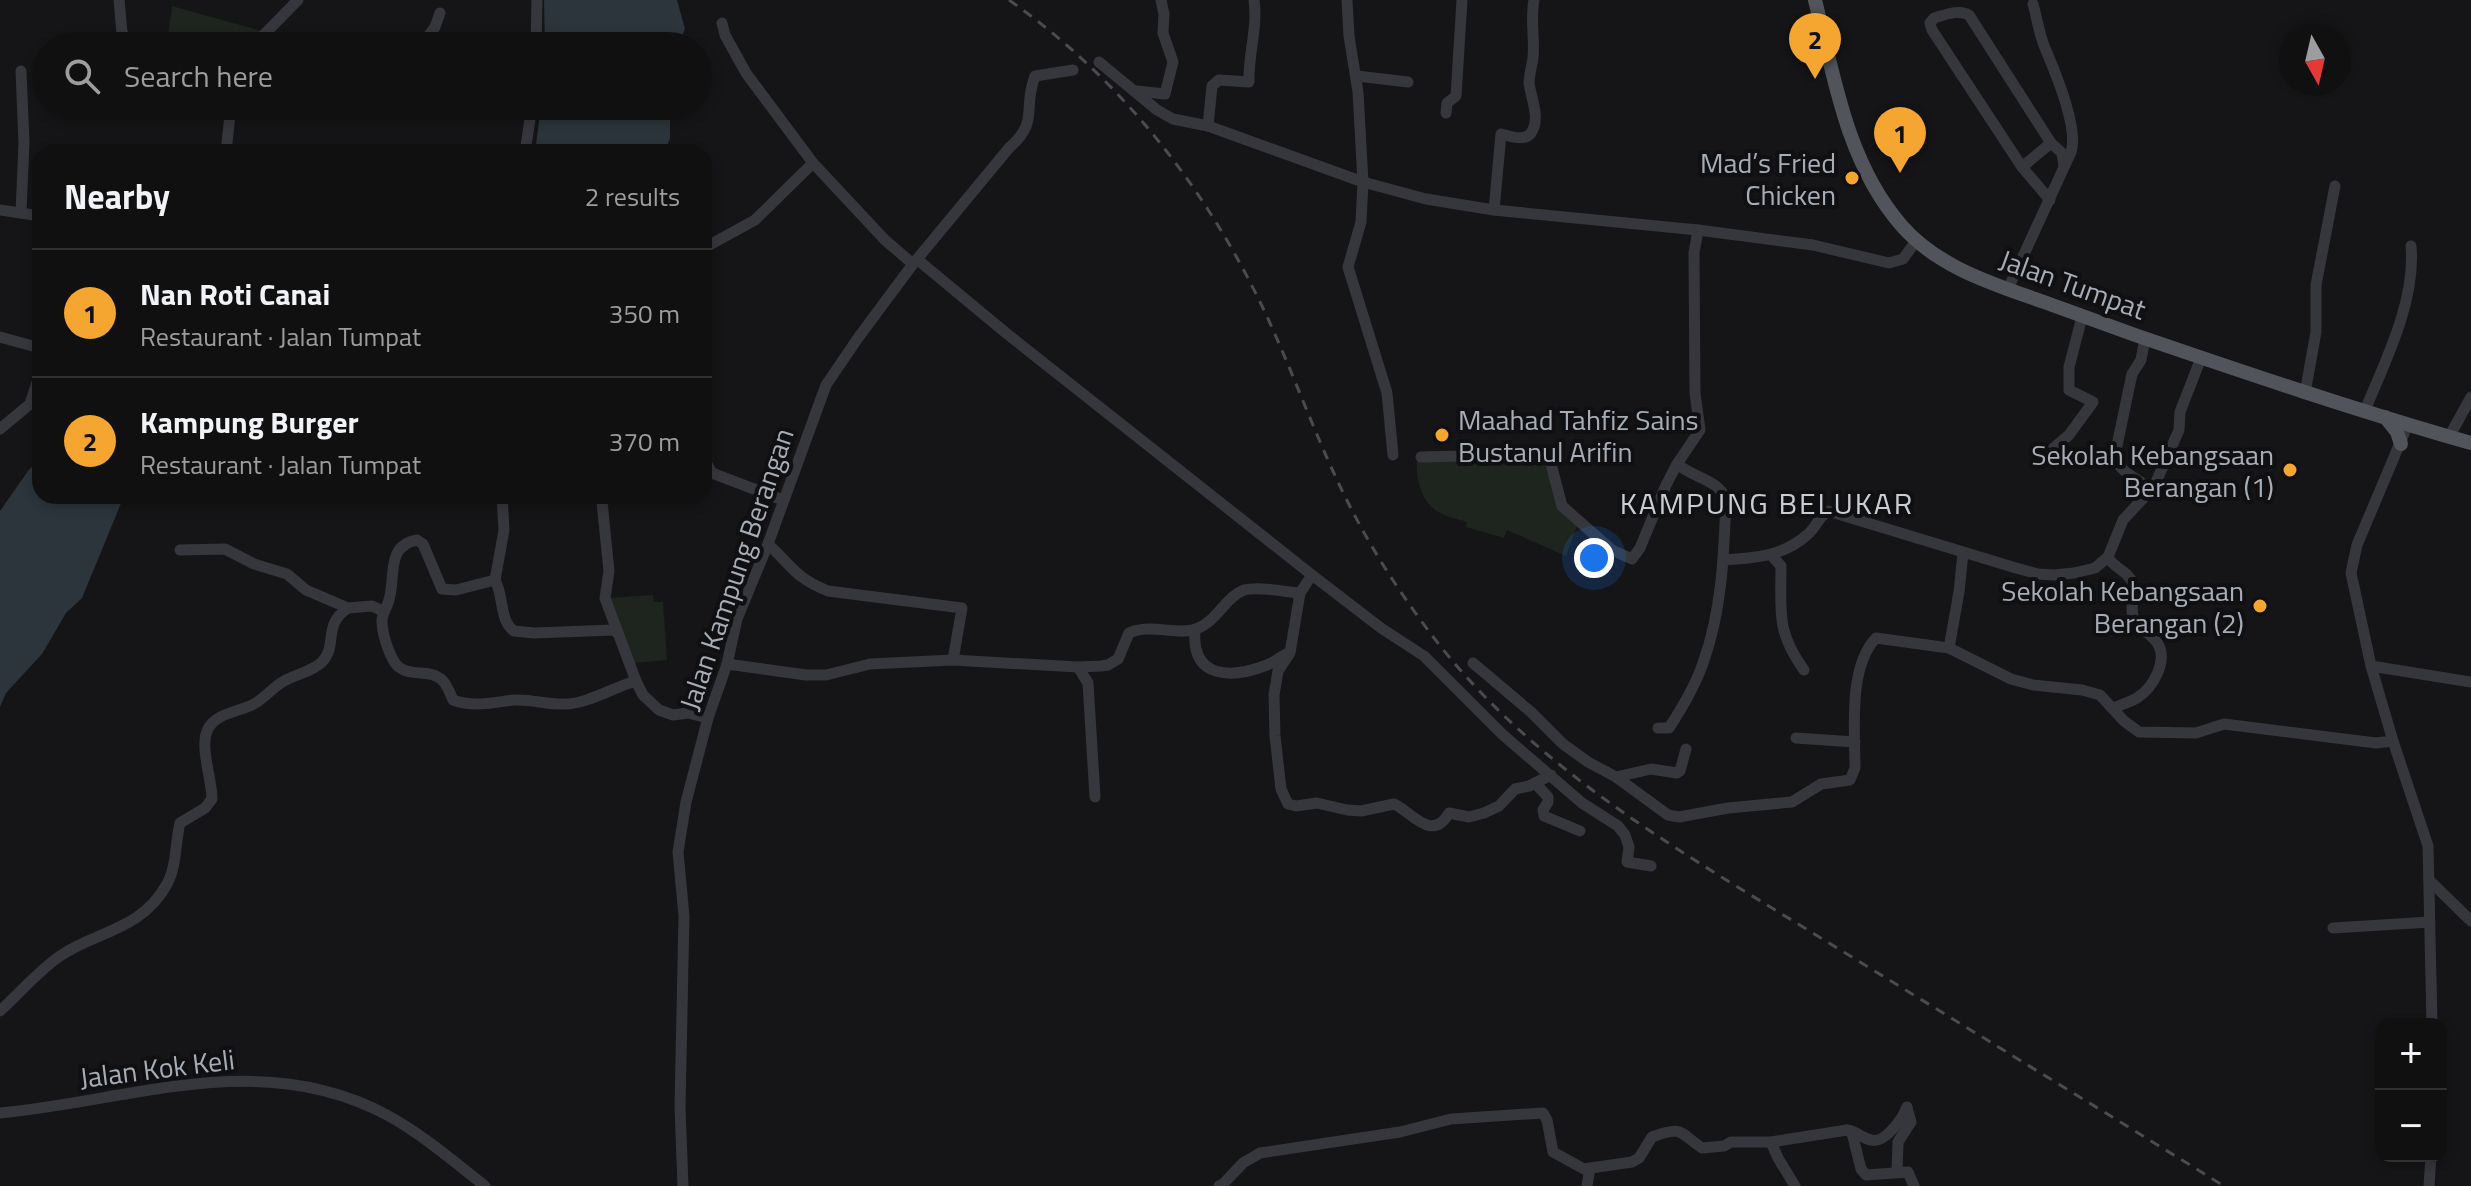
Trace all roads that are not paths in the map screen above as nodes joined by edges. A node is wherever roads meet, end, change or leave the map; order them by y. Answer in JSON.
{"nodes":[{"id":1,"x":119,"y":0,"type":"edge"},
{"id":2,"x":298,"y":0,"type":"edge"},
{"id":3,"x":537,"y":0,"type":"edge"},
{"id":4,"x":1161,"y":0,"type":"edge"},
{"id":5,"x":1254,"y":0,"type":"edge"},
{"id":6,"x":1347,"y":0,"type":"edge"},
{"id":7,"x":1462,"y":0,"type":"edge"},
{"id":8,"x":1534,"y":0,"type":"edge"},
{"id":9,"x":1815,"y":0,"type":"edge"},
{"id":10,"x":2033,"y":4,"type":"dead end"},
{"id":11,"x":440,"y":13,"type":"dead end"},
{"id":12,"x":722,"y":23,"type":"dead end"},
{"id":13,"x":122,"y":32,"type":"edge"},
{"id":14,"x":266,"y":32,"type":"edge"},
{"id":15,"x":431,"y":32,"type":"edge"},
{"id":16,"x":536,"y":32,"type":"edge"},
{"id":17,"x":1099,"y":62,"type":"dead end"},
{"id":18,"x":1073,"y":70,"type":"dead end"},
{"id":19,"x":21,"y":71,"type":"dead end"},
{"id":20,"x":1357,"y":76,"type":"junction"},
{"id":21,"x":1408,"y":82,"type":"dead end"},
{"id":22,"x":1136,"y":91,"type":"junction"},
{"id":23,"x":1446,"y":113,"type":"dead end"},
{"id":24,"x":229,"y":120,"type":"edge"},
{"id":25,"x":530,"y":120,"type":"edge"},
{"id":26,"x":1208,"y":126,"type":"junction"},
{"id":27,"x":2051,"y":143,"type":"junction"},
{"id":28,"x":227,"y":144,"type":"edge"},
{"id":29,"x":526,"y":144,"type":"edge"},
{"id":30,"x":813,"y":163,"type":"junction"},
{"id":31,"x":2022,"y":167,"type":"junction"},
{"id":32,"x":2064,"y":167,"type":"junction"},
{"id":33,"x":1363,"y":182,"type":"junction"},
{"id":34,"x":2335,"y":186,"type":"dead end"},
{"id":35,"x":2050,"y":200,"type":"junction"},
{"id":36,"x":0,"y":210,"type":"edge"},
{"id":37,"x":1494,"y":210,"type":"junction"},
{"id":38,"x":21,"y":212,"type":"junction"},
{"id":39,"x":32,"y":214,"type":"edge"},
{"id":40,"x":1698,"y":230,"type":"junction"},
{"id":41,"x":1916,"y":241,"type":"junction"},
{"id":42,"x":712,"y":244,"type":"edge"},
{"id":43,"x":2411,"y":246,"type":"dead end"},
{"id":44,"x":916,"y":262,"type":"junction"},
{"id":45,"x":2008,"y":289,"type":"junction"},
{"id":46,"x":2082,"y":317,"type":"junction"},
{"id":47,"x":0,"y":337,"type":"edge"},
{"id":48,"x":2145,"y":338,"type":"junction"},
{"id":49,"x":32,"y":346,"type":"edge"},
{"id":50,"x":2201,"y":358,"type":"junction"},
{"id":51,"x":2305,"y":393,"type":"junction"},
{"id":52,"x":2471,"y":397,"type":"edge"},
{"id":53,"x":32,"y":398,"type":"edge"},
{"id":54,"x":2365,"y":410,"type":"junction"},
{"id":55,"x":2383,"y":415,"type":"junction"},
{"id":56,"x":2408,"y":424,"type":"junction"},
{"id":57,"x":0,"y":429,"type":"edge"},
{"id":58,"x":2449,"y":437,"type":"junction"},
{"id":59,"x":2471,"y":443,"type":"edge"},
{"id":60,"x":2401,"y":444,"type":"junction"},
{"id":61,"x":1393,"y":455,"type":"dead end"},
{"id":62,"x":1421,"y":457,"type":"dead end"},
{"id":63,"x":2042,"y":458,"type":"dead end"},
{"id":64,"x":1677,"y":464,"type":"junction"},
{"id":65,"x":712,"y":473,"type":"edge"},
{"id":66,"x":2152,"y":491,"type":"dead end"},
{"id":67,"x":783,"y":500,"type":"junction"},
{"id":68,"x":502,"y":504,"type":"edge"},
{"id":69,"x":602,"y":504,"type":"edge"},
{"id":70,"x":768,"y":544,"type":"junction"},
{"id":71,"x":180,"y":550,"type":"dead end"},
{"id":72,"x":1963,"y":553,"type":"junction"},
{"id":73,"x":1772,"y":556,"type":"junction"},
{"id":74,"x":2108,"y":557,"type":"junction"},
{"id":75,"x":1723,"y":560,"type":"junction"},
{"id":76,"x":1312,"y":575,"type":"junction"},
{"id":77,"x":495,"y":580,"type":"junction"},
{"id":78,"x":1300,"y":593,"type":"junction"},
{"id":79,"x":348,"y":608,"type":"junction"},
{"id":80,"x":383,"y":611,"type":"junction"},
{"id":81,"x":1195,"y":630,"type":"junction"},
{"id":82,"x":618,"y":633,"type":"junction"},
{"id":83,"x":1949,"y":648,"type":"junction"},
{"id":84,"x":1290,"y":653,"type":"junction"},
{"id":85,"x":953,"y":660,"type":"junction"},
{"id":86,"x":1473,"y":663,"type":"dead end"},
{"id":87,"x":727,"y":664,"type":"junction"},
{"id":88,"x":2371,"y":666,"type":"junction"},
{"id":89,"x":1078,"y":667,"type":"junction"},
{"id":90,"x":1804,"y":670,"type":"dead end"},
{"id":91,"x":636,"y":681,"type":"junction"},
{"id":92,"x":2471,"y":682,"type":"edge"},
{"id":93,"x":2114,"y":708,"type":"junction"},
{"id":94,"x":708,"y":718,"type":"junction"},
{"id":95,"x":1658,"y":728,"type":"dead end"},
{"id":96,"x":1796,"y":738,"type":"dead end"},
{"id":97,"x":2393,"y":741,"type":"junction"},
{"id":98,"x":1855,"y":742,"type":"junction"},
{"id":99,"x":1686,"y":749,"type":"dead end"},
{"id":100,"x":1551,"y":775,"type":"junction"},
{"id":101,"x":1616,"y":777,"type":"junction"},
{"id":102,"x":1535,"y":783,"type":"junction"},
{"id":103,"x":1095,"y":797,"type":"dead end"},
{"id":104,"x":1580,"y":831,"type":"dead end"},
{"id":105,"x":1651,"y":866,"type":"dead end"},
{"id":106,"x":2429,"y":880,"type":"junction"},
{"id":107,"x":2471,"y":921,"type":"edge"},
{"id":108,"x":2430,"y":922,"type":"junction"},
{"id":109,"x":2333,"y":928,"type":"dead end"},
{"id":110,"x":0,"y":1011,"type":"edge"},
{"id":111,"x":2432,"y":1018,"type":"edge"},
{"id":112,"x":0,"y":1113,"type":"edge"},
{"id":113,"x":1847,"y":1130,"type":"junction"},
{"id":114,"x":1771,"y":1142,"type":"junction"},
{"id":115,"x":2431,"y":1162,"type":"edge"},
{"id":116,"x":1590,"y":1168,"type":"junction"},
{"id":117,"x":1897,"y":1172,"type":"junction"},
{"id":118,"x":485,"y":1186,"type":"edge"},
{"id":119,"x":683,"y":1186,"type":"edge"},
{"id":120,"x":1219,"y":1186,"type":"edge"},
{"id":121,"x":1587,"y":1186,"type":"edge"},
{"id":122,"x":1795,"y":1186,"type":"edge"},
{"id":123,"x":1914,"y":1186,"type":"edge"},
{"id":124,"x":2429,"y":1186,"type":"edge"}],
"edges":[{"from":1,"to":13,"type":"street"},
{"from":2,"to":14,"type":"street"},
{"from":3,"to":16,"type":"street"},
{"from":4,"to":22,"type":"street"},
{"from":5,"to":26,"type":"street"},
{"from":6,"to":20,"type":"street"},
{"from":7,"to":23,"type":"street"},
{"from":8,"to":37,"type":"street"},
{"from":9,"to":41,"type":"main road","name":"Jalan Tumpat"},
{"from":10,"to":32,"type":"street"},
{"from":11,"to":15,"type":"street"},
{"from":12,"to":30,"type":"street"},
{"from":17,"to":22,"type":"street"},
{"from":18,"to":44,"type":"street","name":"Jalan Kampung Berangan"},
{"from":19,"to":38,"type":"street"},
{"from":20,"to":21,"type":"street"},
{"from":20,"to":33,"type":"street"},
{"from":22,"to":26,"type":"street"},
{"from":24,"to":28,"type":"street"},
{"from":25,"to":29,"type":"street"},
{"from":26,"to":33,"type":"street"},
{"from":27,"to":31,"type":"street"},
{"from":27,"to":31,"type":"street"},
{"from":27,"to":32,"type":"street"},
{"from":30,"to":42,"type":"street"},
{"from":30,"to":44,"type":"street"},
{"from":31,"to":35,"type":"street"},
{"from":32,"to":35,"type":"street"},
{"from":33,"to":37,"type":"street"},
{"from":33,"to":61,"type":"street"},
{"from":34,"to":51,"type":"street"},
{"from":35,"to":45,"type":"street"},
{"from":36,"to":38,"type":"street"},
{"from":37,"to":40,"type":"street"},
{"from":38,"to":39,"type":"street"},
{"from":40,"to":41,"type":"street"},
{"from":40,"to":64,"type":"street"},
{"from":41,"to":45,"type":"main road","name":"Jalan Tumpat"},
{"from":43,"to":54,"type":"street"},
{"from":44,"to":67,"type":"street","name":"Jalan Kampung Berangan"},
{"from":44,"to":76,"type":"street"},
{"from":45,"to":46,"type":"main road","name":"Jalan Tumpat"},
{"from":46,"to":48,"type":"main road","name":"Jalan Tumpat"},
{"from":46,"to":63,"type":"street"},
{"from":47,"to":49,"type":"street"},
{"from":48,"to":50,"type":"main road","name":"Jalan Tumpat"},
{"from":48,"to":74,"type":"street"},
{"from":50,"to":51,"type":"main road","name":"Jalan Tumpat"},
{"from":50,"to":66,"type":"street"},
{"from":51,"to":54,"type":"main road","name":"Jalan Tumpat"},
{"from":52,"to":58,"type":"street"},
{"from":53,"to":57,"type":"street"},
{"from":54,"to":55,"type":"main road","name":"Jalan Tumpat"},
{"from":55,"to":56,"type":"main road","name":"Jalan Tumpat"},
{"from":55,"to":60,"type":"main road"},
{"from":56,"to":58,"type":"main road","name":"Jalan Tumpat"},
{"from":56,"to":60,"type":"street"},
{"from":58,"to":59,"type":"main road","name":"Jalan Tumpat"},
{"from":60,"to":88,"type":"street"},
{"from":62,"to":64,"type":"street"},
{"from":64,"to":75,"type":"street"},
{"from":65,"to":67,"type":"street"},
{"from":67,"to":70,"type":"street","name":"Jalan Kampung Berangan"},
{"from":68,"to":77,"type":"street"},
{"from":69,"to":82,"type":"street"},
{"from":70,"to":85,"type":"street"},
{"from":70,"to":87,"type":"street","name":"Jalan Kampung Berangan"},
{"from":71,"to":79,"type":"street"},
{"from":72,"to":73,"type":"street"},
{"from":72,"to":74,"type":"street"},
{"from":72,"to":83,"type":"street"},
{"from":73,"to":75,"type":"street"},
{"from":73,"to":90,"type":"street"},
{"from":74,"to":93,"type":"street"},
{"from":75,"to":95,"type":"street"},
{"from":76,"to":78,"type":"street"},
{"from":76,"to":100,"type":"street"},
{"from":77,"to":80,"type":"street"},
{"from":77,"to":82,"type":"street"},
{"from":78,"to":81,"type":"street"},
{"from":78,"to":84,"type":"street"},
{"from":79,"to":80,"type":"street"},
{"from":79,"to":110,"type":"street"},
{"from":80,"to":91,"type":"street"},
{"from":81,"to":84,"type":"street"},
{"from":81,"to":89,"type":"street"},
{"from":82,"to":91,"type":"street"},
{"from":83,"to":93,"type":"street"},
{"from":83,"to":98,"type":"street"},
{"from":84,"to":102,"type":"street"},
{"from":85,"to":87,"type":"street"},
{"from":85,"to":89,"type":"street"},
{"from":86,"to":101,"type":"street"},
{"from":87,"to":94,"type":"street","name":"Jalan Kampung Berangan"},
{"from":88,"to":92,"type":"street"},
{"from":88,"to":97,"type":"street"},
{"from":89,"to":103,"type":"street"},
{"from":91,"to":94,"type":"street"},
{"from":93,"to":97,"type":"street"},
{"from":94,"to":119,"type":"street","name":"Jalan Kampung Berangan"},
{"from":96,"to":98,"type":"street"},
{"from":97,"to":106,"type":"street"},
{"from":98,"to":101,"type":"street"},
{"from":99,"to":101,"type":"street"},
{"from":100,"to":102,"type":"street"},
{"from":100,"to":105,"type":"street"},
{"from":102,"to":104,"type":"street"},
{"from":106,"to":107,"type":"street"},
{"from":106,"to":108,"type":"street"},
{"from":108,"to":109,"type":"street"},
{"from":108,"to":111,"type":"street"},
{"from":112,"to":118,"type":"street","name":"Jalan Kok Keli"},
{"from":113,"to":114,"type":"street"},
{"from":113,"to":117,"type":"street"},
{"from":113,"to":117,"type":"street"},
{"from":114,"to":116,"type":"street"},
{"from":114,"to":122,"type":"street"},
{"from":115,"to":124,"type":"street"},
{"from":116,"to":120,"type":"street"},
{"from":116,"to":121,"type":"street"},
{"from":117,"to":123,"type":"street"}]}
